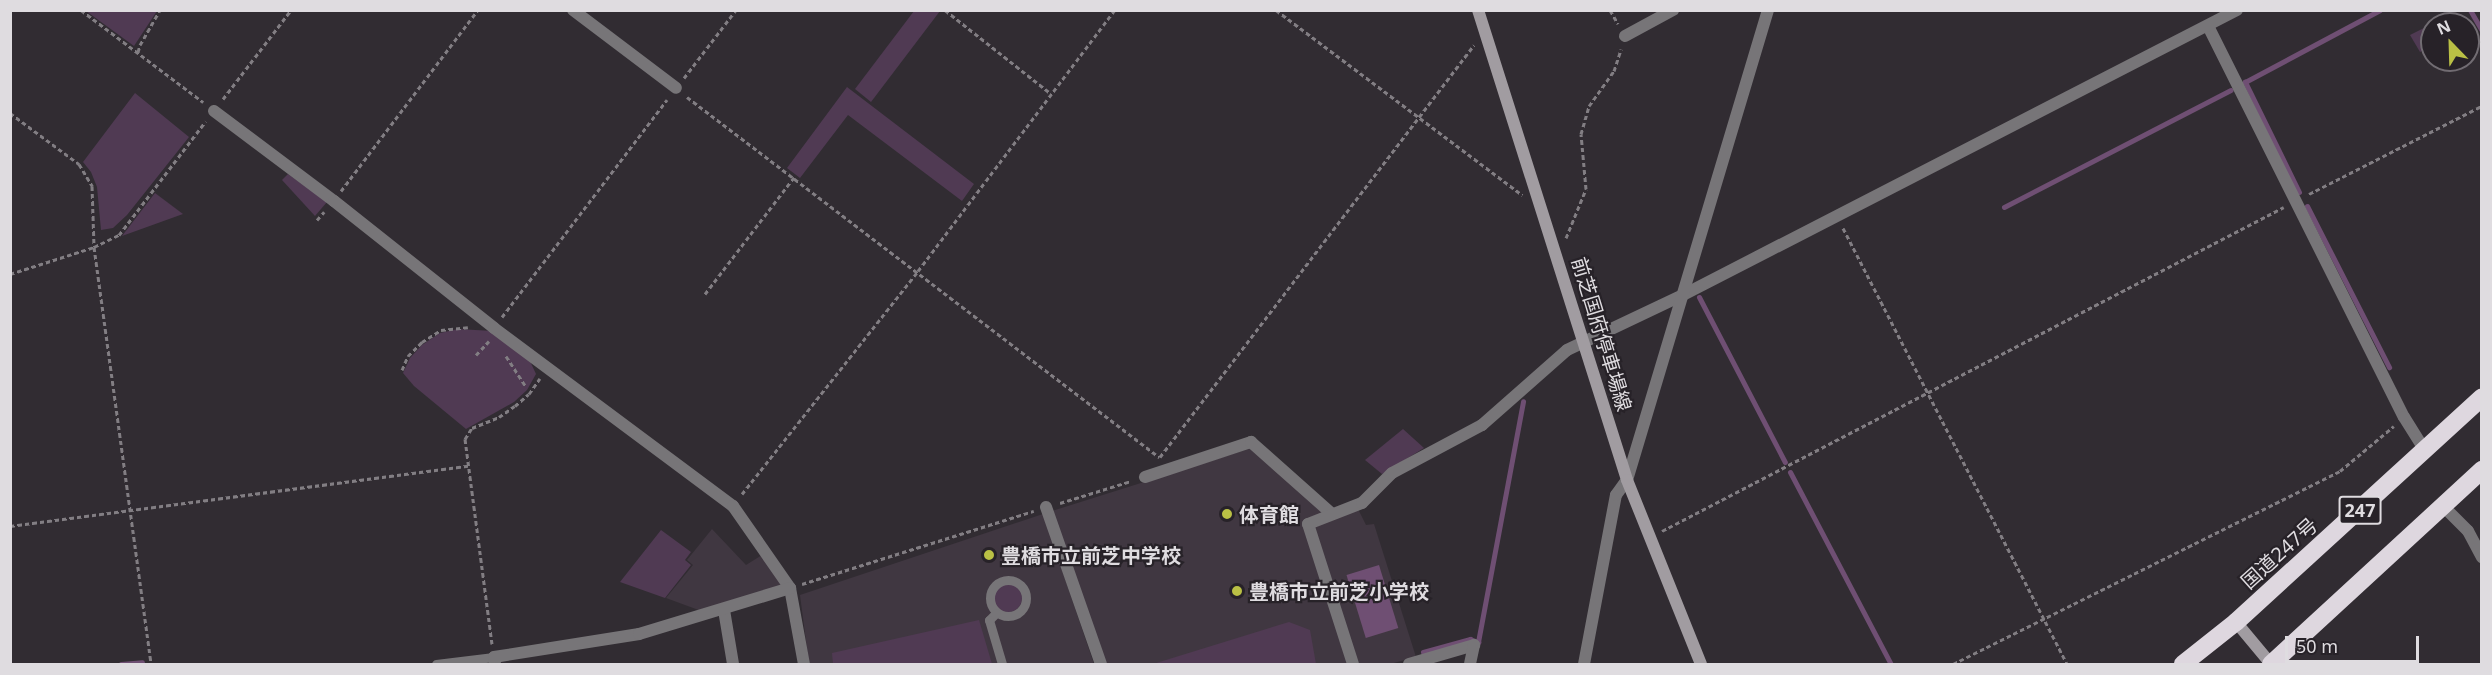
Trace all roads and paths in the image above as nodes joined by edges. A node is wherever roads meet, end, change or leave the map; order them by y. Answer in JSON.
{"nodes":[{"id":1,"x":81,"y":10,"type":"edge"},
{"id":2,"x":160,"y":10,"type":"edge"},
{"id":3,"x":291,"y":10,"type":"edge"},
{"id":4,"x":478,"y":10,"type":"edge"},
{"id":5,"x":573,"y":10,"type":"edge"},
{"id":6,"x":735,"y":10,"type":"edge"},
{"id":7,"x":945,"y":10,"type":"edge"},
{"id":8,"x":1115,"y":10,"type":"edge"},
{"id":9,"x":1276,"y":10,"type":"edge"},
{"id":10,"x":1478,"y":10,"type":"edge"},
{"id":11,"x":1610,"y":10,"type":"edge"},
{"id":12,"x":1673,"y":10,"type":"edge"},
{"id":13,"x":1768,"y":10,"type":"edge"},
{"id":14,"x":2237,"y":10,"type":"edge"},
{"id":15,"x":2208,"y":26,"type":"junction"},
{"id":16,"x":1485,"y":31,"type":"junction"},
{"id":17,"x":1625,"y":36,"type":"junction"},
{"id":18,"x":138,"y":52,"type":"junction"},
{"id":19,"x":676,"y":88,"type":"junction"},
{"id":20,"x":1050,"y":93,"type":"junction"},
{"id":21,"x":2481,"y":106,"type":"edge"},
{"id":22,"x":214,"y":111,"type":"junction"},
{"id":23,"x":10,"y":113,"type":"edge"},
{"id":24,"x":1419,"y":117,"type":"junction"},
{"id":25,"x":794,"y":177,"type":"junction"},
{"id":26,"x":334,"y":201,"type":"junction"},
{"id":27,"x":2297,"y":201,"type":"junction"},
{"id":28,"x":1540,"y":202,"type":"junction"},
{"id":29,"x":1836,"y":215,"type":"junction"},
{"id":30,"x":317,"y":220,"type":"dead end"},
{"id":31,"x":94,"y":247,"type":"junction"},
{"id":32,"x":1558,"y":256,"type":"junction"},
{"id":33,"x":918,"y":271,"type":"junction"},
{"id":34,"x":10,"y":274,"type":"edge"},
{"id":35,"x":705,"y":294,"type":"dead end"},
{"id":36,"x":1683,"y":294,"type":"junction"},
{"id":37,"x":494,"y":328,"type":"junction"},
{"id":38,"x":1584,"y":341,"type":"junction"},
{"id":39,"x":531,"y":355,"type":"junction"},
{"id":40,"x":402,"y":370,"type":"dead end"},
{"id":41,"x":1927,"y":395,"type":"junction"},
{"id":42,"x":2481,"y":397,"type":"edge"},
{"id":43,"x":2404,"y":417,"type":"junction"},
{"id":44,"x":2425,"y":452,"type":"junction"},
{"id":45,"x":1160,"y":457,"type":"junction"},
{"id":46,"x":468,"y":466,"type":"junction"},
{"id":47,"x":2481,"y":470,"type":"edge"},
{"id":48,"x":1145,"y":477,"type":"junction"},
{"id":49,"x":1627,"y":480,"type":"junction"},
{"id":50,"x":733,"y":506,"type":"junction"},
{"id":51,"x":2443,"y":506,"type":"junction"},
{"id":52,"x":1046,"y":507,"type":"junction"},
{"id":53,"x":131,"y":510,"type":"junction"},
{"id":54,"x":1332,"y":514,"type":"junction"},
{"id":55,"x":10,"y":526,"type":"edge"},
{"id":56,"x":1650,"y":537,"type":"junction"},
{"id":57,"x":2481,"y":557,"type":"edge"},
{"id":58,"x":790,"y":588,"type":"junction"},
{"id":59,"x":724,"y":610,"type":"junction"},
{"id":60,"x":996,"y":613,"type":"junction"},
{"id":61,"x":2042,"y":620,"type":"junction"},
{"id":62,"x":2236,"y":622,"type":"junction"},
{"id":63,"x":495,"y":661,"type":"edge"},
{"id":64,"x":151,"y":664,"type":"edge"},
{"id":65,"x":436,"y":664,"type":"edge"},
{"id":66,"x":733,"y":664,"type":"edge"},
{"id":67,"x":804,"y":664,"type":"edge"},
{"id":68,"x":1002,"y":664,"type":"edge"},
{"id":69,"x":1101,"y":664,"type":"edge"},
{"id":70,"x":1353,"y":664,"type":"edge"},
{"id":71,"x":1409,"y":664,"type":"edge"},
{"id":72,"x":1470,"y":664,"type":"edge"},
{"id":73,"x":1584,"y":664,"type":"edge"},
{"id":74,"x":1701,"y":664,"type":"edge"},
{"id":75,"x":1953,"y":664,"type":"edge"},
{"id":76,"x":2067,"y":664,"type":"edge"},
{"id":77,"x":2183,"y":664,"type":"edge"},
{"id":78,"x":2271,"y":664,"type":"edge"}],
"edges":[{"from":1,"to":18,"type":"path"},
{"from":2,"to":18,"type":"path"},
{"from":3,"to":22,"type":"path"},
{"from":4,"to":26,"type":"path"},
{"from":5,"to":19,"type":"street"},
{"from":6,"to":19,"type":"path"},
{"from":7,"to":20,"type":"path"},
{"from":8,"to":20,"type":"path"},
{"from":9,"to":24,"type":"path"},
{"from":10,"to":16,"type":"main road","name":"前芝国府停車場線"},
{"from":11,"to":17,"type":"path"},
{"from":12,"to":17,"type":"street"},
{"from":13,"to":36,"type":"street"},
{"from":14,"to":15,"type":"street"},
{"from":15,"to":27,"type":"street"},
{"from":15,"to":29,"type":"street"},
{"from":16,"to":24,"type":"path"},
{"from":16,"to":28,"type":"main road","name":"前芝国府停車場線"},
{"from":17,"to":32,"type":"path"},
{"from":18,"to":22,"type":"path"},
{"from":19,"to":25,"type":"path"},
{"from":19,"to":37,"type":"path"},
{"from":20,"to":33,"type":"path"},
{"from":21,"to":27,"type":"path"},
{"from":22,"to":26,"type":"street"},
{"from":22,"to":31,"type":"path"},
{"from":23,"to":31,"type":"path"},
{"from":24,"to":28,"type":"path"},
{"from":24,"to":45,"type":"path"},
{"from":25,"to":33,"type":"path"},
{"from":25,"to":35,"type":"path"},
{"from":26,"to":30,"type":"path"},
{"from":26,"to":37,"type":"street"},
{"from":27,"to":41,"type":"path"},
{"from":27,"to":43,"type":"street"},
{"from":28,"to":32,"type":"main road","name":"前芝国府停車場線"},
{"from":29,"to":36,"type":"street"},
{"from":29,"to":41,"type":"path"},
{"from":31,"to":34,"type":"path"},
{"from":31,"to":53,"type":"path"},
{"from":32,"to":38,"type":"main road","name":"前芝国府停車場線"},
{"from":33,"to":45,"type":"path"},
{"from":33,"to":50,"type":"path"},
{"from":36,"to":38,"type":"street"},
{"from":36,"to":49,"type":"street"},
{"from":37,"to":39,"type":"street"},
{"from":37,"to":40,"type":"path"},
{"from":38,"to":49,"type":"main road","name":"前芝国府停車場線"},
{"from":38,"to":54,"type":"street"},
{"from":39,"to":46,"type":"path"},
{"from":39,"to":50,"type":"street"},
{"from":41,"to":56,"type":"path"},
{"from":41,"to":61,"type":"path"},
{"from":42,"to":44,"type":"highway","name":"国道247号","number":"247"},
{"from":43,"to":44,"type":"street"},
{"from":43,"to":61,"type":"path"},
{"from":44,"to":62,"type":"highway","name":"国道247号","number":"247"},
{"from":45,"to":48,"type":"path"},
{"from":46,"to":53,"type":"path"},
{"from":46,"to":63,"type":"path"},
{"from":47,"to":51,"type":"highway","number":"247"},
{"from":48,"to":52,"type":"path"},
{"from":48,"to":54,"type":"street"},
{"from":49,"to":56,"type":"main road","name":"前芝国府停車場線"},
{"from":49,"to":73,"type":"street"},
{"from":50,"to":58,"type":"street"},
{"from":51,"to":57,"type":"street"},
{"from":51,"to":78,"type":"highway","number":"247"},
{"from":52,"to":58,"type":"path"},
{"from":52,"to":69,"type":"street"},
{"from":53,"to":55,"type":"path"},
{"from":53,"to":64,"type":"path"},
{"from":54,"to":70,"type":"street"},
{"from":56,"to":74,"type":"main road","name":"前芝国府停車場線"},
{"from":58,"to":59,"type":"street"},
{"from":58,"to":67,"type":"street"},
{"from":59,"to":63,"type":"street"},
{"from":59,"to":66,"type":"street"},
{"from":60,"to":60,"type":"lane"},
{"from":60,"to":68,"type":"lane"},
{"from":61,"to":75,"type":"path"},
{"from":61,"to":76,"type":"path"},
{"from":62,"to":77,"type":"highway","name":"国道247号","number":"247"},
{"from":62,"to":78,"type":"main road"},
{"from":63,"to":65,"type":"lane"},
{"from":71,"to":72,"type":"street"}]}
